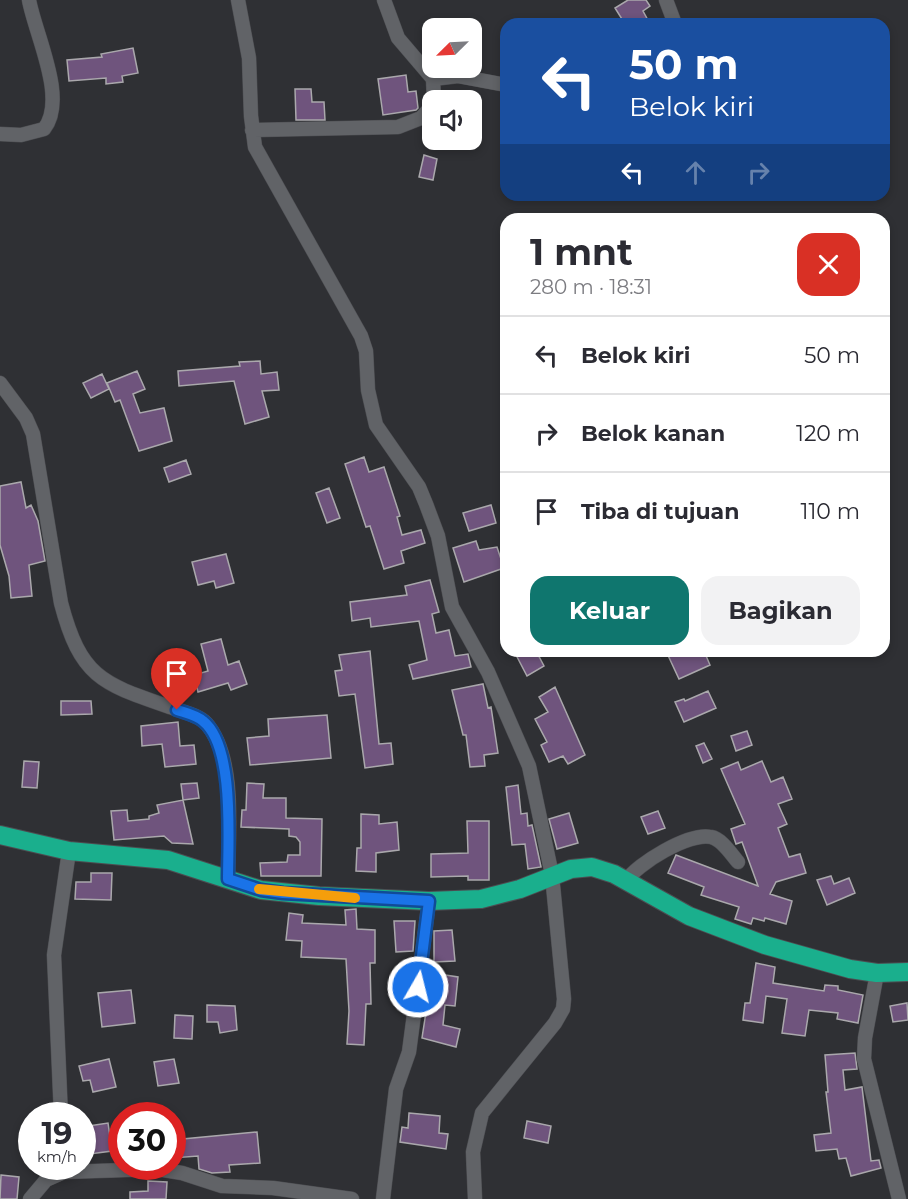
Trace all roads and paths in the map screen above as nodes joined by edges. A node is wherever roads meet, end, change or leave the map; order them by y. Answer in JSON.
{"nodes":[{"id":1,"x":29,"y":0,"type":"edge"},
{"id":2,"x":238,"y":0,"type":"edge"},
{"id":3,"x":384,"y":0,"type":"edge"},
{"id":4,"x":666,"y":0,"type":"edge"},
{"id":5,"x":673,"y":18,"type":"edge"},
{"id":6,"x":433,"y":79,"type":"junction"},
{"id":7,"x":500,"y":83,"type":"edge"},
{"id":8,"x":434,"y":90,"type":"edge"},
{"id":9,"x":422,"y":117,"type":"edge"},
{"id":10,"x":252,"y":130,"type":"junction"},
{"id":11,"x":0,"y":134,"type":"edge"},
{"id":12,"x":0,"y":383,"type":"edge"},
{"id":13,"x":0,"y":835,"type":"edge"},
{"id":14,"x":69,"y":851,"type":"junction"},
{"id":15,"x":738,"y":862,"type":"dead end"},
{"id":16,"x":552,"y":875,"type":"junction"},
{"id":17,"x":228,"y":879,"type":"junction"},
{"id":18,"x":626,"y":881,"type":"junction"},
{"id":19,"x":429,"y":901,"type":"junction"},
{"id":20,"x":908,"y":972,"type":"edge"},
{"id":21,"x":877,"y":973,"type":"junction"},
{"id":22,"x":60,"y":1102,"type":"edge"},
{"id":23,"x":96,"y":1170,"type":"edge"},
{"id":24,"x":46,"y":1180,"type":"edge"},
{"id":25,"x":30,"y":1199,"type":"edge"},
{"id":26,"x":352,"y":1199,"type":"edge"},
{"id":27,"x":383,"y":1199,"type":"edge"},
{"id":28,"x":475,"y":1199,"type":"edge"},
{"id":29,"x":899,"y":1199,"type":"edge"}],
"edges":[{"from":1,"to":11,"type":"street"},
{"from":2,"to":10,"type":"street"},
{"from":3,"to":6,"type":"street"},
{"from":4,"to":5,"type":"street"},
{"from":6,"to":7,"type":"street"},
{"from":6,"to":8,"type":"street"},
{"from":9,"to":10,"type":"street"},
{"from":10,"to":16,"type":"street"},
{"from":12,"to":17,"type":"street"},
{"from":13,"to":14,"type":"highway"},
{"from":14,"to":17,"type":"highway"},
{"from":14,"to":22,"type":"street"},
{"from":15,"to":18,"type":"street"},
{"from":16,"to":18,"type":"highway"},
{"from":16,"to":19,"type":"highway"},
{"from":16,"to":28,"type":"street"},
{"from":17,"to":19,"type":"highway"},
{"from":18,"to":21,"type":"highway"},
{"from":19,"to":27,"type":"street"},
{"from":20,"to":21,"type":"highway"},
{"from":21,"to":29,"type":"street"},
{"from":23,"to":26,"type":"street"},
{"from":24,"to":25,"type":"street"}]}
